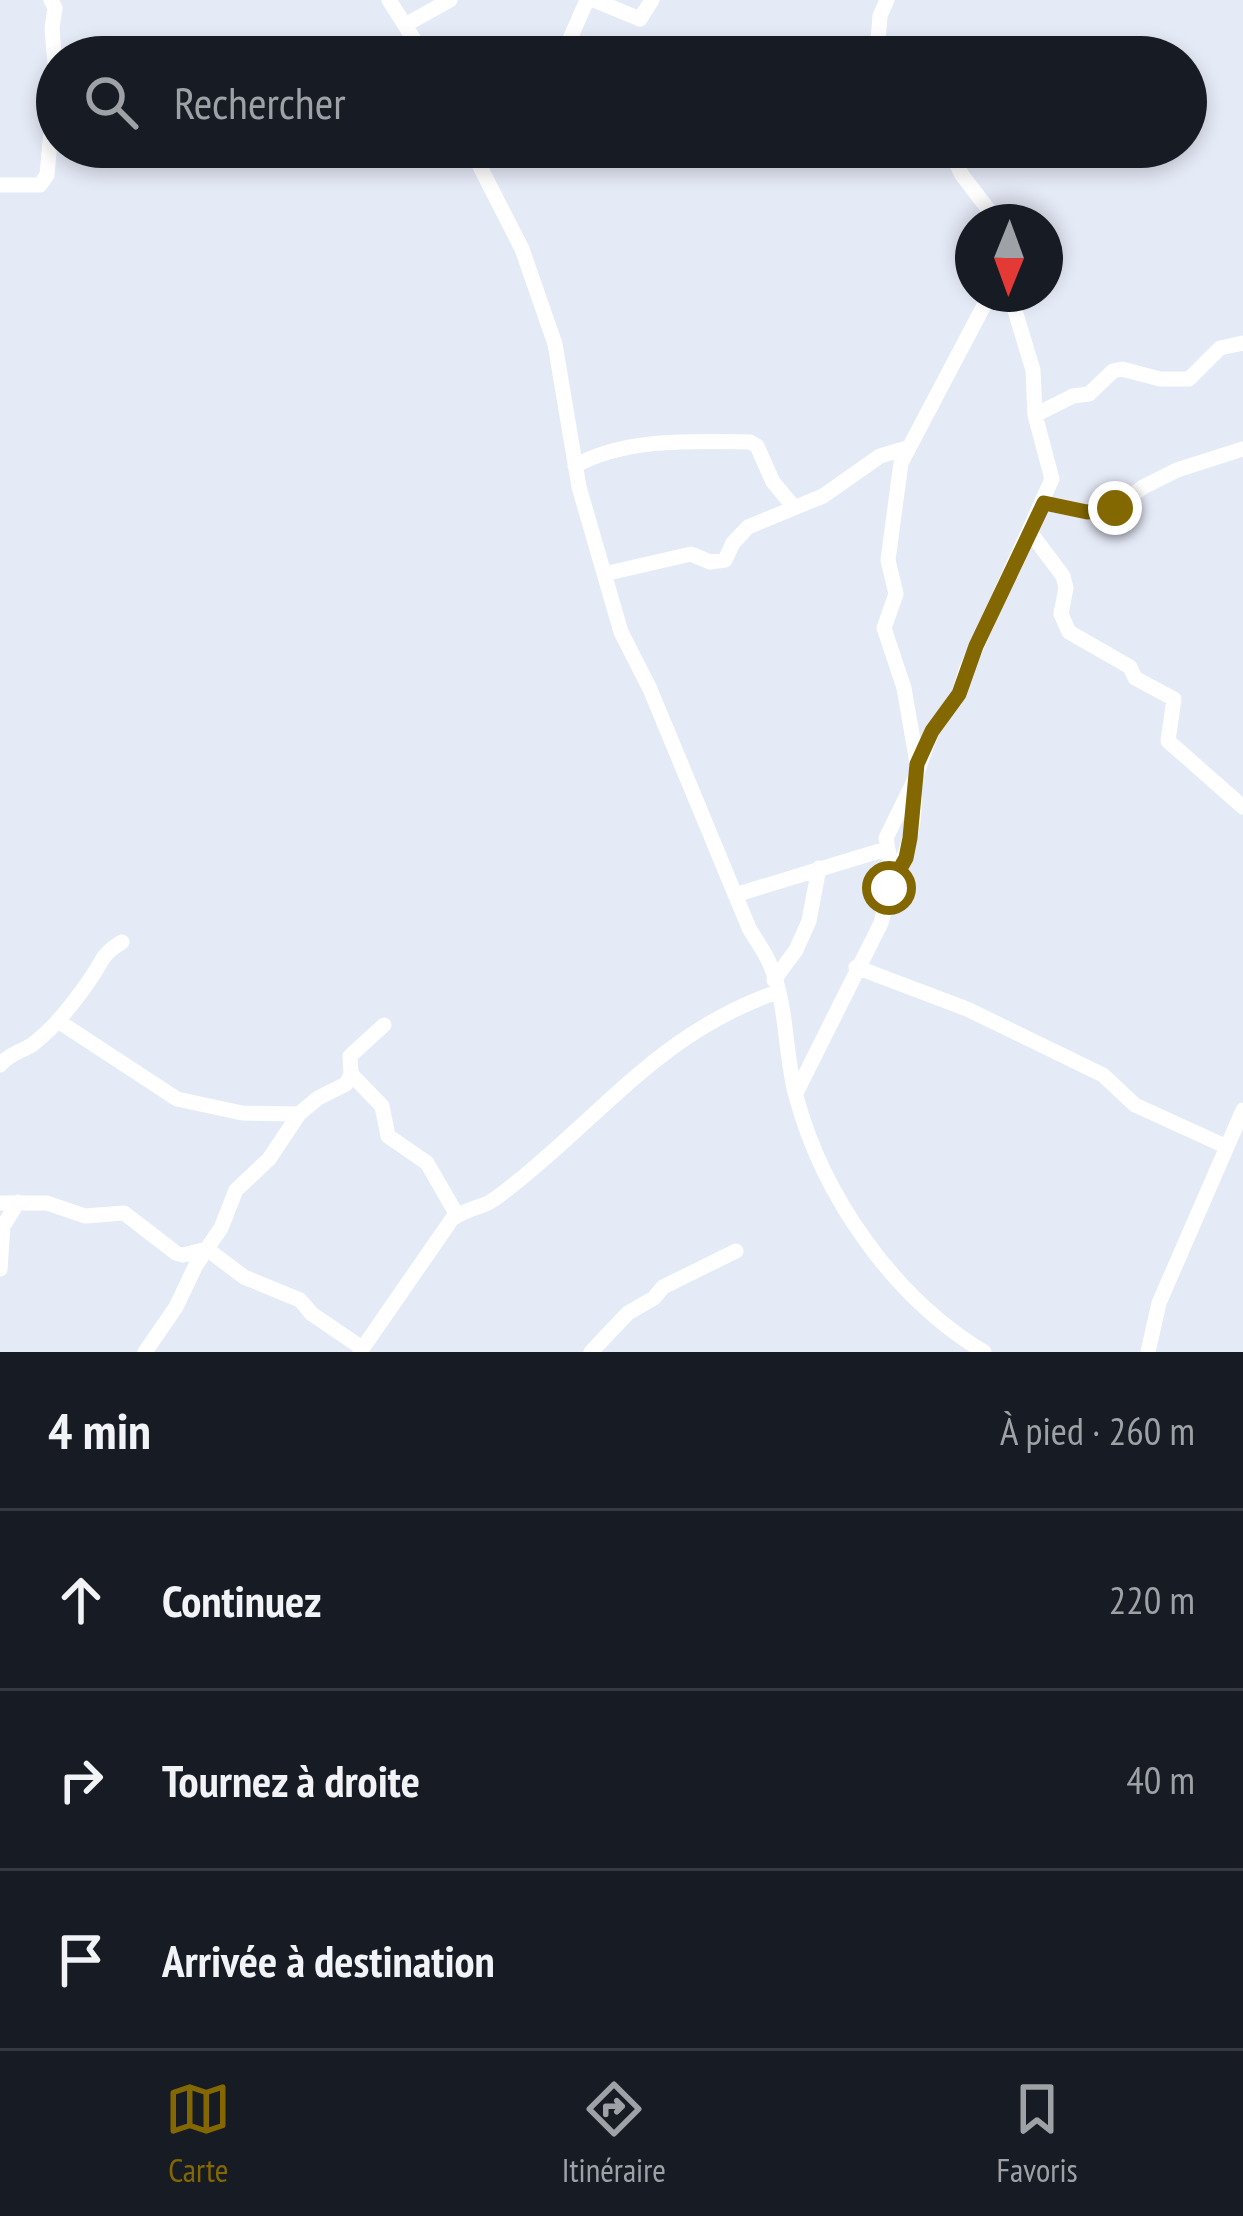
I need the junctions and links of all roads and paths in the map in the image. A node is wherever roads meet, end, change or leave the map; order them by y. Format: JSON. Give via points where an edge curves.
{"nodes":[{"id":1,"x":51,"y":0,"type":"edge"},
{"id":2,"x":389,"y":0,"type":"edge"},
{"id":3,"x":450,"y":0,"type":"edge"},
{"id":4,"x":590,"y":0,"type":"edge"},
{"id":5,"x":652,"y":0,"type":"edge"},
{"id":6,"x":887,"y":0,"type":"edge"},
{"id":7,"x":405,"y":25,"type":"junction"},
{"id":8,"x":53,"y":36,"type":"edge"},
{"id":9,"x":412,"y":36,"type":"edge"},
{"id":10,"x":572,"y":36,"type":"edge"},
{"id":11,"x":878,"y":36,"type":"edge"},
{"id":12,"x":48,"y":168,"type":"edge"},
{"id":13,"x":480,"y":168,"type":"edge"},
{"id":14,"x":958,"y":168,"type":"edge"},
{"id":15,"x":0,"y":185,"type":"edge"},
{"id":16,"x":984,"y":204,"type":"edge"},
{"id":17,"x":980,"y":312,"type":"edge"},
{"id":18,"x":1015,"y":312,"type":"edge"},
{"id":19,"x":1243,"y":344,"type":"edge"},
{"id":20,"x":1035,"y":416,"type":"junction"},
{"id":21,"x":907,"y":448,"type":"junction"},
{"id":22,"x":1243,"y":449,"type":"edge"},
{"id":23,"x":575,"y":466,"type":"junction"},
{"id":24,"x":1044,"y":503,"type":"junction"},
{"id":25,"x":794,"y":507,"type":"junction"},
{"id":26,"x":1030,"y":532,"type":"junction"},
{"id":27,"x":604,"y":574,"type":"junction"},
{"id":28,"x":917,"y":764,"type":"junction"},
{"id":29,"x":914,"y":782,"type":"junction"},
{"id":30,"x":1243,"y":807,"type":"edge"},
{"id":31,"x":886,"y":848,"type":"junction"},
{"id":32,"x":819,"y":868,"type":"junction"},
{"id":33,"x":893,"y":878,"type":"junction"},
{"id":34,"x":735,"y":895,"type":"junction"},
{"id":35,"x":122,"y":941,"type":"dead end"},
{"id":36,"x":856,"y":968,"type":"junction"},
{"id":37,"x":776,"y":986,"type":"junction"},
{"id":38,"x":58,"y":1021,"type":"junction"},
{"id":39,"x":384,"y":1025,"type":"dead end"},
{"id":40,"x":0,"y":1065,"type":"edge"},
{"id":41,"x":351,"y":1074,"type":"junction"},
{"id":42,"x":795,"y":1094,"type":"junction"},
{"id":43,"x":1243,"y":1110,"type":"edge"},
{"id":44,"x":276,"y":1114,"type":"junction"},
{"id":45,"x":298,"y":1114,"type":"junction"},
{"id":46,"x":285,"y":1133,"type":"junction"},
{"id":47,"x":1225,"y":1145,"type":"junction"},
{"id":48,"x":9,"y":1202,"type":"edge"},
{"id":49,"x":457,"y":1215,"type":"junction"},
{"id":50,"x":736,"y":1251,"type":"dead end"},
{"id":51,"x":198,"y":1256,"type":"junction"},
{"id":52,"x":0,"y":1269,"type":"edge"},
{"id":53,"x":361,"y":1350,"type":"edge"},
{"id":54,"x":145,"y":1352,"type":"edge"},
{"id":55,"x":591,"y":1352,"type":"edge"},
{"id":56,"x":984,"y":1352,"type":"edge"},
{"id":57,"x":1148,"y":1352,"type":"edge"}],
"edges":[{"from":1,"to":8,"type":"street"},
{"from":2,"to":7,"type":"street"},
{"from":3,"to":7,"type":"street"},
{"from":4,"to":5,"type":"street","via":[[640,20]]},
{"from":4,"to":10,"type":"street"},
{"from":6,"to":11,"type":"street"},
{"from":7,"to":9,"type":"street"},
{"from":12,"to":15,"type":"street","via":[[40,185]]},
{"from":13,"to":23,"type":"street","via":[[522,249],[555,344]]},
{"from":14,"to":16,"type":"street"},
{"from":17,"to":21,"type":"street"},
{"from":18,"to":20,"type":"street","via":[[1033,370]]},
{"from":19,"to":20,"type":"street","via":[[1220,348],[1189,379],[1113,371],[1089,394]]},
{"from":20,"to":24,"type":"street","via":[[1052,470]]},
{"from":21,"to":25,"type":"street"},
{"from":21,"to":28,"type":"street","via":[[889,560],[896,594],[884,628]]},
{"from":22,"to":24,"type":"street","via":[[1177,470],[1115,508]]},
{"from":23,"to":25,"type":"street","via":[[599,452],[750,442]]},
{"from":23,"to":27,"type":"street"},
{"from":24,"to":26,"type":"street"},
{"from":25,"to":27,"type":"street","via":[[748,526],[725,560],[691,554]]},
{"from":26,"to":28,"type":"street","via":[[959,694]]},
{"from":26,"to":30,"type":"street","via":[[1063,577],[1061,614],[1069,632],[1174,699],[1168,741]]},
{"from":27,"to":34,"type":"street","via":[[621,632]]},
{"from":28,"to":29,"type":"street"},
{"from":29,"to":31,"type":"street"},
{"from":29,"to":33,"type":"street","via":[[906,858]]},
{"from":31,"to":32,"type":"street"},
{"from":31,"to":33,"type":"street"},
{"from":32,"to":34,"type":"street"},
{"from":32,"to":37,"type":"street","via":[[809,921]]},
{"from":33,"to":36,"type":"street","via":[[881,923]]},
{"from":34,"to":37,"type":"street"},
{"from":35,"to":38,"type":"street","via":[[104,953]]},
{"from":36,"to":42,"type":"street"},
{"from":36,"to":47,"type":"street","via":[[968,1009],[1103,1075],[1135,1105]]},
{"from":37,"to":42,"type":"street"},
{"from":37,"to":49,"type":"street","via":[[686,1034],[491,1202]]},
{"from":38,"to":40,"type":"street"},
{"from":38,"to":44,"type":"street","via":[[178,1100]]},
{"from":39,"to":41,"type":"street","via":[[350,1056]]},
{"from":41,"to":45,"type":"street"},
{"from":41,"to":49,"type":"street","via":[[382,1106],[388,1136],[427,1163]]},
{"from":42,"to":56,"type":"street","via":[[817,1162],[864,1235],[935,1317]]},
{"from":43,"to":47,"type":"street"},
{"from":44,"to":45,"type":"street"},
{"from":44,"to":46,"type":"street"},
{"from":45,"to":46,"type":"street"},
{"from":46,"to":51,"type":"street","via":[[236,1190]]},
{"from":47,"to":57,"type":"street","via":[[1159,1303]]},
{"from":48,"to":51,"type":"street","via":[[85,1216],[117,1211],[176,1253]]},
{"from":48,"to":52,"type":"street"},
{"from":49,"to":53,"type":"street"},
{"from":50,"to":55,"type":"street","via":[[663,1287]]},
{"from":51,"to":53,"type":"street","via":[[300,1300]]},
{"from":51,"to":54,"type":"street"}]}
